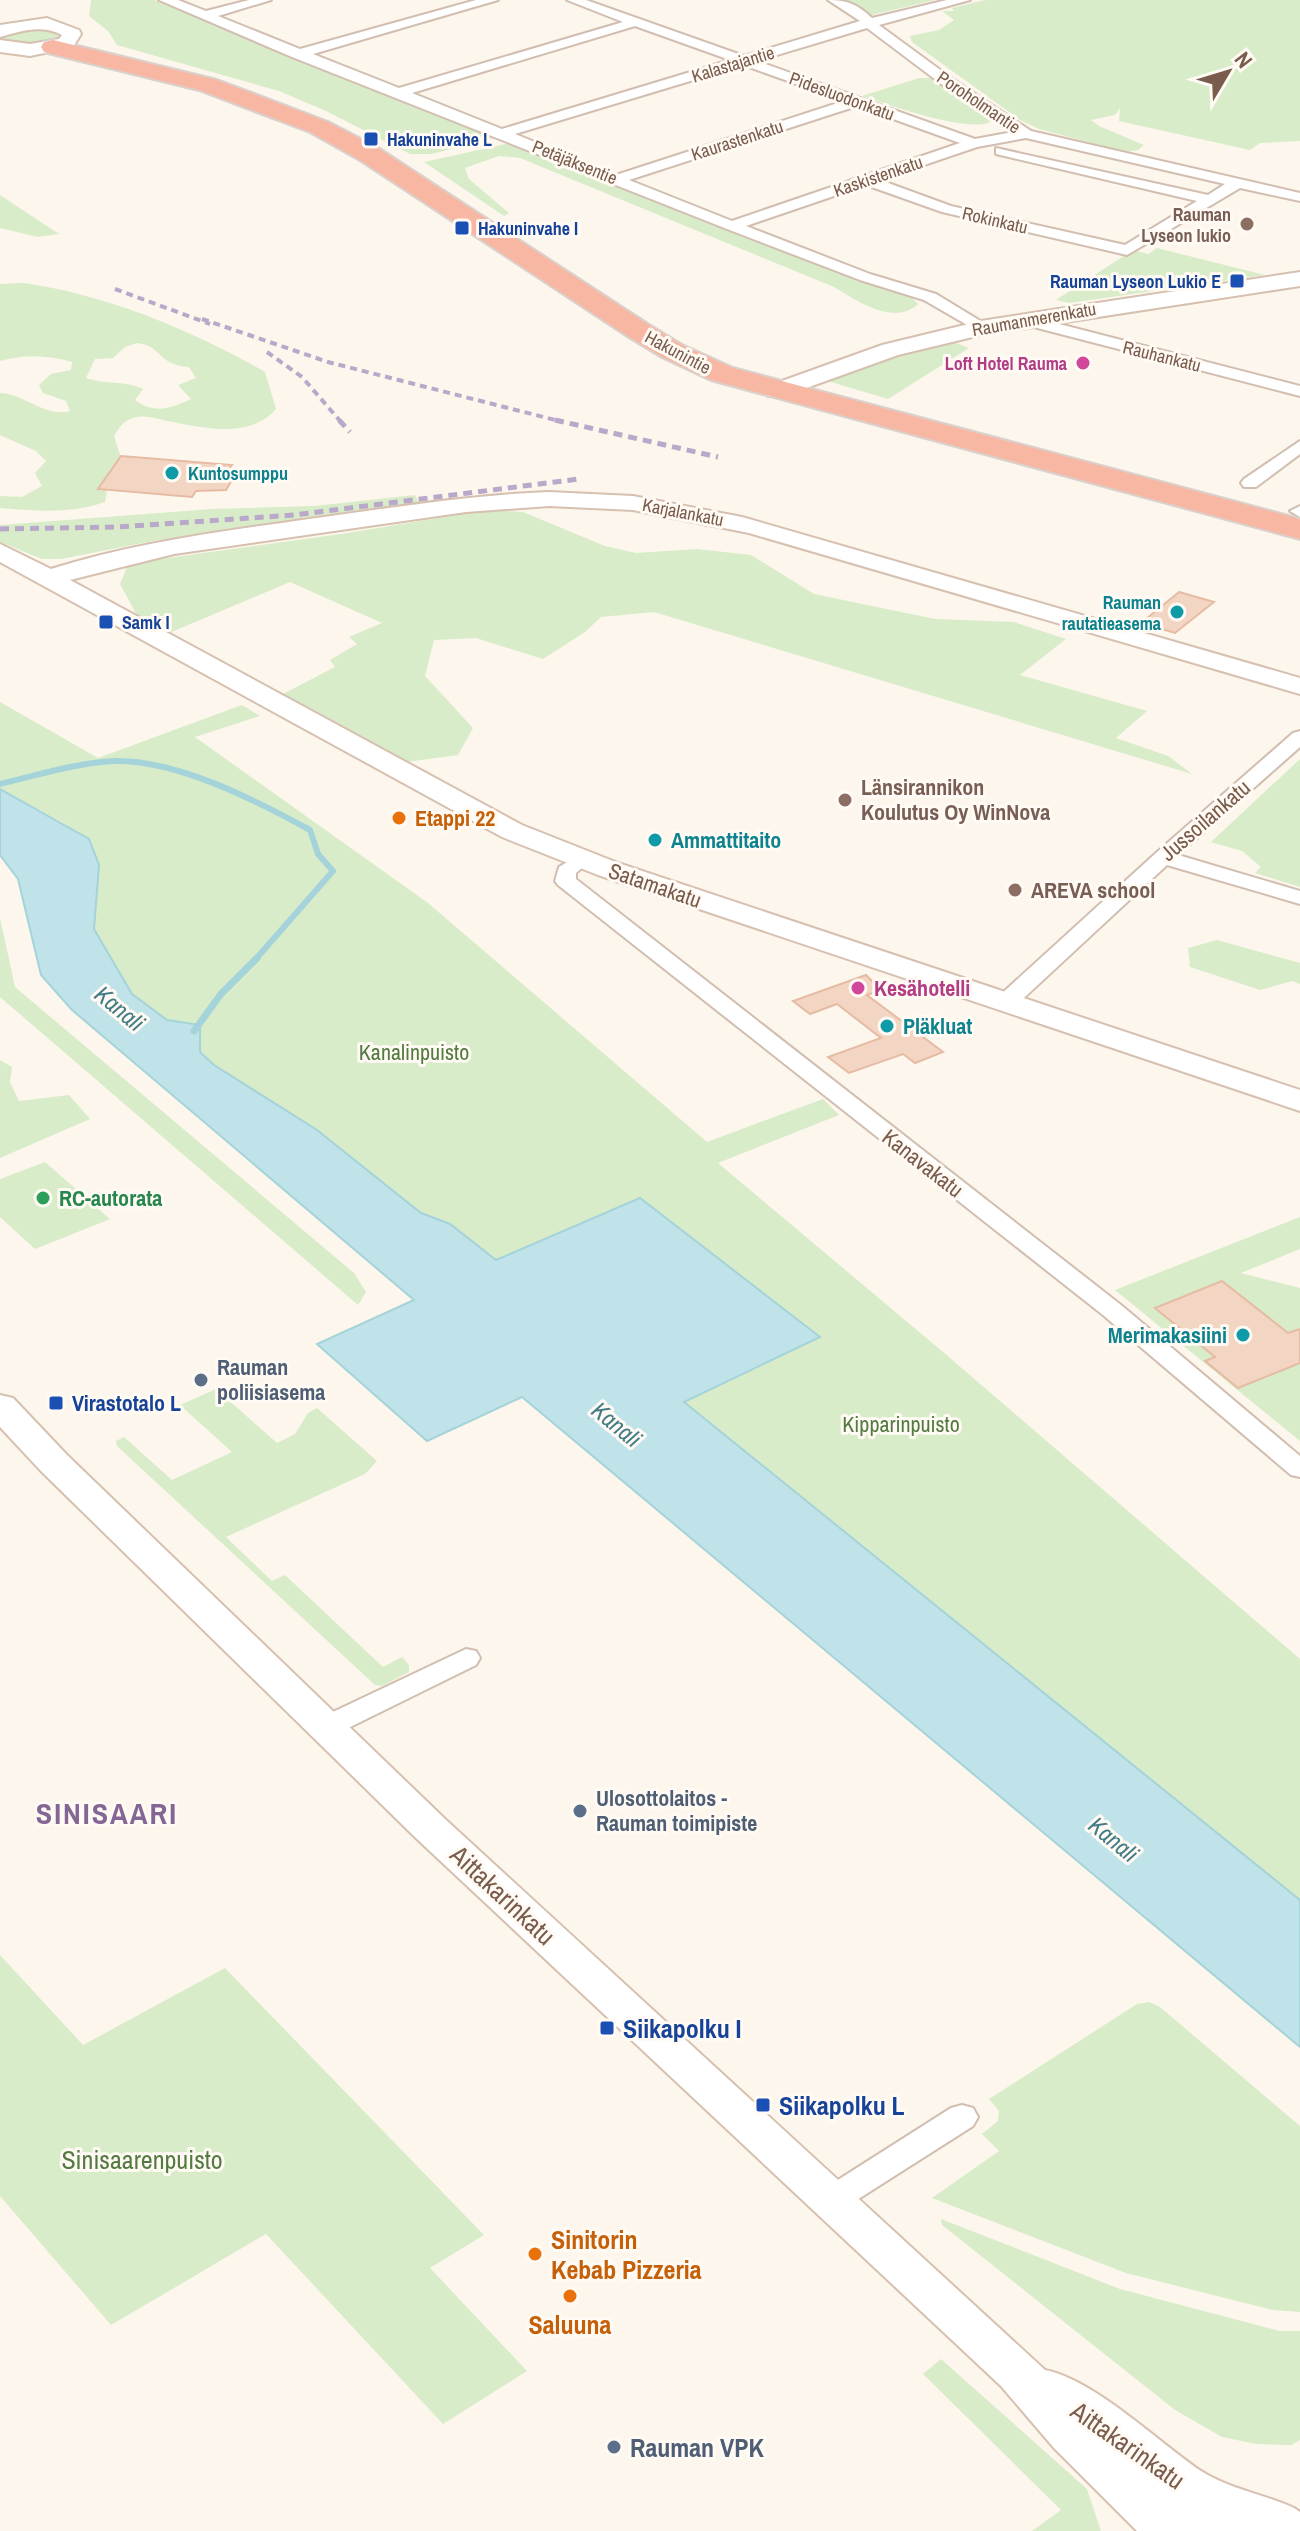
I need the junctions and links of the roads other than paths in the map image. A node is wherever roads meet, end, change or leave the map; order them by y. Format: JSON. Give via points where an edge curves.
{"nodes":[{"id":1,"x":166,"y":0,"type":"edge"},
{"id":2,"x":264,"y":0,"type":"edge"},
{"id":3,"x":491,"y":0,"type":"edge"},
{"id":4,"x":574,"y":0,"type":"edge"},
{"id":5,"x":835,"y":0,"type":"edge"},
{"id":6,"x":963,"y":0,"type":"edge"},
{"id":7,"x":204,"y":16,"type":"junction"},
{"id":8,"x":0,"y":20,"type":"edge"},
{"id":9,"x":636,"y":22,"type":"junction"},
{"id":10,"x":869,"y":23,"type":"junction"},
{"id":11,"x":31,"y":24,"type":"junction"},
{"id":12,"x":0,"y":31,"type":"edge"},
{"id":13,"x":60,"y":39,"type":"junction"},
{"id":14,"x":9,"y":48,"type":"edge"},
{"id":15,"x":297,"y":54,"type":"junction"},
{"id":16,"x":742,"y":61,"type":"junction"},
{"id":17,"x":0,"y":63,"type":"edge"},
{"id":18,"x":398,"y":93,"type":"junction"},
{"id":19,"x":858,"y":101,"type":"junction"},
{"id":20,"x":504,"y":133,"type":"junction"},
{"id":21,"x":1026,"y":134,"type":"junction"},
{"id":22,"x":974,"y":143,"type":"junction"},
{"id":23,"x":1001,"y":151,"type":"dead end"},
{"id":24,"x":617,"y":179,"type":"junction"},
{"id":25,"x":866,"y":180,"type":"junction"},
{"id":26,"x":1236,"y":184,"type":"junction"},
{"id":27,"x":1300,"y":197,"type":"edge"},
{"id":28,"x":1212,"y":200,"type":"junction"},
{"id":29,"x":732,"y":226,"type":"junction"},
{"id":30,"x":1300,"y":279,"type":"edge"},
{"id":31,"x":1024,"y":320,"type":"junction"},
{"id":32,"x":981,"y":328,"type":"junction"},
{"id":33,"x":776,"y":391,"type":"junction"},
{"id":34,"x":1300,"y":391,"type":"edge"},
{"id":35,"x":1300,"y":446,"type":"edge"},
{"id":36,"x":1250,"y":483,"type":"dead end"},
{"id":37,"x":1300,"y":518,"type":"edge"},
{"id":38,"x":0,"y":552,"type":"edge"},
{"id":39,"x":50,"y":578,"type":"junction"},
{"id":40,"x":1300,"y":686,"type":"edge"},
{"id":41,"x":1300,"y":737,"type":"edge"},
{"id":42,"x":1163,"y":857,"type":"junction"},
{"id":43,"x":582,"y":859,"type":"junction"},
{"id":44,"x":1300,"y":898,"type":"edge"},
{"id":45,"x":1006,"y":1002,"type":"junction"},
{"id":46,"x":1300,"y":1101,"type":"edge"},
{"id":47,"x":0,"y":1406,"type":"edge"},
{"id":48,"x":1300,"y":1469,"type":"edge"},
{"id":49,"x":466,"y":1658,"type":"dead end"},
{"id":50,"x":326,"y":1727,"type":"junction"},
{"id":51,"x":962,"y":2117,"type":"dead end"},
{"id":52,"x":830,"y":2201,"type":"junction"},
{"id":53,"x":1018,"y":2372,"type":"junction"},
{"id":54,"x":1278,"y":2523,"type":"edge"},
{"id":55,"x":1170,"y":2531,"type":"edge"},
{"id":56,"x":1185,"y":2531,"type":"edge"}],
"edges":[{"from":1,"to":7,"type":"street","name":"Petäjäksentie"},
{"from":2,"to":7,"type":"street"},
{"from":3,"to":15,"type":"street"},
{"from":4,"to":9,"type":"street","name":"Pidesluodonkatu"},
{"from":5,"to":10,"type":"street","name":"Poroholmantie"},
{"from":6,"to":10,"type":"street","name":"Kalastajantie"},
{"from":7,"to":15,"type":"street","name":"Petäjäksentie"},
{"from":8,"to":11,"type":"main road"},
{"from":9,"to":16,"type":"street","name":"Pidesluodonkatu"},
{"from":9,"to":18,"type":"street"},
{"from":10,"to":16,"type":"street","name":"Kalastajantie"},
{"from":10,"to":21,"type":"street","name":"Poroholmantie"},
{"from":11,"to":12,"type":"main road"},
{"from":11,"to":13,"type":"main road"},
{"from":13,"to":14,"type":"main road"},
{"from":13,"to":33,"type":"highway","name":"Hakunintie","via":[[107,58],[234,93],[319,127],[672,351]]},
{"from":14,"to":17,"type":"main road"},
{"from":15,"to":18,"type":"street","name":"Petäjäksentie"},
{"from":16,"to":19,"type":"street","name":"Pidesluodonkatu"},
{"from":16,"to":20,"type":"street","name":"Kalastajantie"},
{"from":18,"to":20,"type":"street","name":"Petäjäksentie"},
{"from":19,"to":22,"type":"street","name":"Pidesluodonkatu"},
{"from":19,"to":24,"type":"street","name":"Kaurastenkatu"},
{"from":20,"to":24,"type":"street","name":"Petäjäksentie"},
{"from":21,"to":22,"type":"street","name":"Kaskistenkatu"},
{"from":21,"to":26,"type":"street","name":"Poroholmantie"},
{"from":22,"to":25,"type":"street","name":"Kaskistenkatu"},
{"from":23,"to":28,"type":"street"},
{"from":24,"to":29,"type":"street","name":"Petäjäksentie"},
{"from":25,"to":28,"type":"street","name":"Rokinkatu","via":[[947,209],[1127,250]]},
{"from":25,"to":29,"type":"street","name":"Kaskistenkatu"},
{"from":26,"to":27,"type":"street","name":"Poroholmantie"},
{"from":26,"to":28,"type":"street"},
{"from":29,"to":32,"type":"street","name":"Petäjäksentie","via":[[930,297]]},
{"from":30,"to":31,"type":"main road","name":"Raumanmerenkatu"},
{"from":31,"to":32,"type":"main road","name":"Raumanmerenkatu"},
{"from":31,"to":34,"type":"street","name":"Rauhankatu"},
{"from":32,"to":33,"type":"main road","name":"Raumanmerenkatu","via":[[890,350]]},
{"from":33,"to":37,"type":"highway","name":"Hakunintie"},
{"from":35,"to":36,"type":"street"},
{"from":38,"to":39,"type":"main road","name":"Satamakatu"},
{"from":39,"to":40,"type":"main road","name":"Karjalankatu","via":[[150,549],[425,510],[556,499],[632,502],[758,528]]},
{"from":39,"to":43,"type":"main road","name":"Satamakatu","via":[[512,831]]},
{"from":41,"to":42,"type":"street","name":"Jussoilankatu"},
{"from":42,"to":44,"type":"street"},
{"from":42,"to":45,"type":"street","name":"Jussoilankatu"},
{"from":43,"to":45,"type":"main road","name":"Satamakatu"},
{"from":43,"to":48,"type":"street","name":"Kanavakatu","via":[[566,871],[565,881],[1112,1310]]},
{"from":45,"to":46,"type":"main road","name":"Satamakatu"},
{"from":47,"to":50,"type":"main road","name":"Aittakarinkatu"},
{"from":49,"to":50,"type":"street"},
{"from":50,"to":52,"type":"main road","name":"Aittakarinkatu"},
{"from":51,"to":52,"type":"street"},
{"from":52,"to":53,"type":"main road","name":"Aittakarinkatu"},
{"from":53,"to":54,"type":"main road","name":"Aittakarinkatu","via":[[1114,2431],[1186,2487]]},
{"from":53,"to":55,"type":"main road","name":"Aittakarinkatu","via":[[1071,2434]]},
{"from":54,"to":56,"type":"main road","via":[[1214,2514]]}]}
